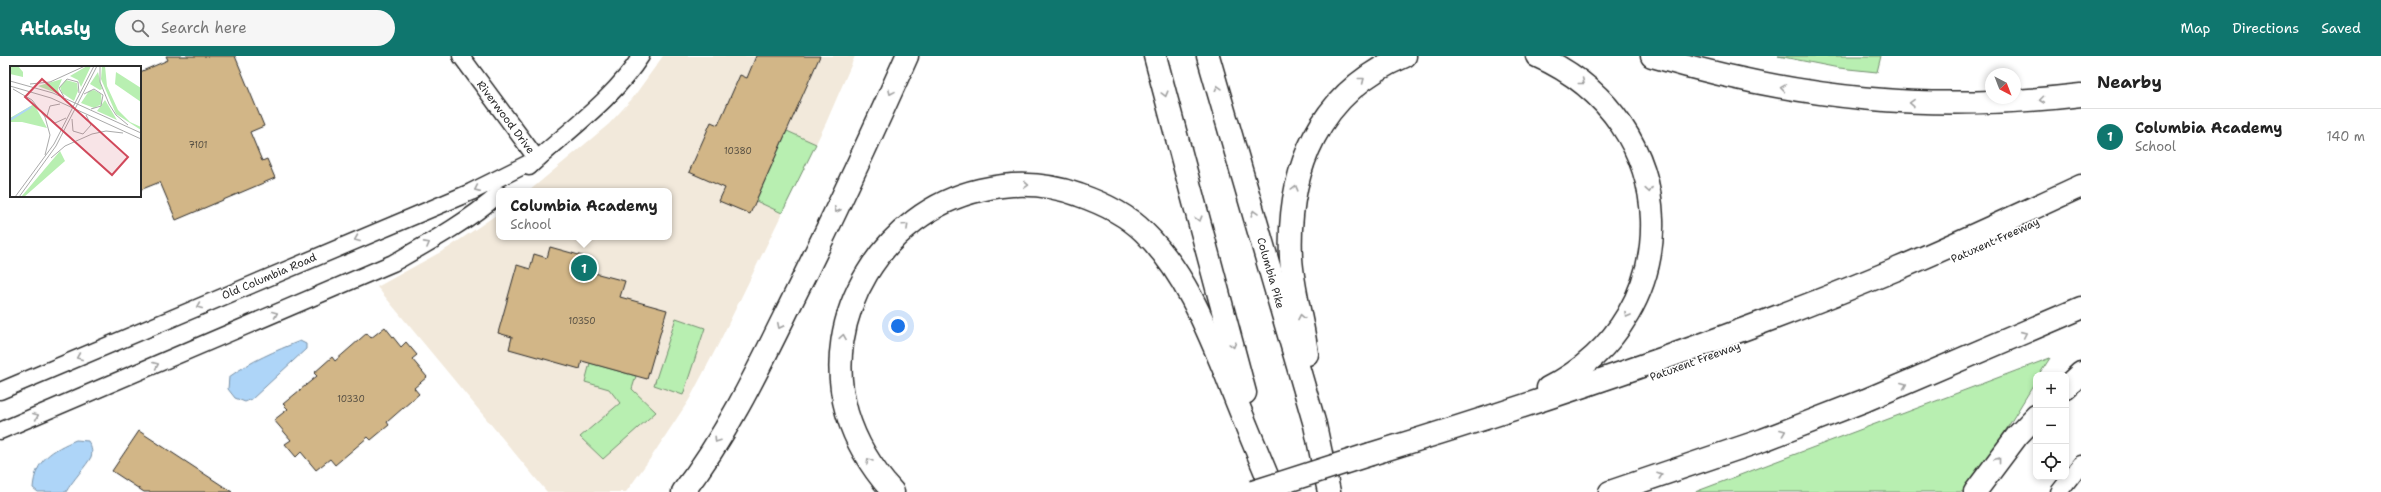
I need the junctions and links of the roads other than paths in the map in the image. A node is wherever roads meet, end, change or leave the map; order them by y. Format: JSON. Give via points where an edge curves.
{"nodes":[{"id":1,"x":460,"y":56,"type":"edge"},
{"id":2,"x":641,"y":56,"type":"edge"},
{"id":3,"x":907,"y":56,"type":"edge"},
{"id":4,"x":1155,"y":56,"type":"edge"},
{"id":5,"x":1208,"y":56,"type":"edge"},
{"id":6,"x":1405,"y":56,"type":"edge"},
{"id":7,"x":1537,"y":56,"type":"edge"},
{"id":8,"x":1652,"y":56,"type":"edge"},
{"id":9,"x":2081,"y":95,"type":"edge"},
{"id":10,"x":537,"y":159,"type":"junction"},
{"id":11,"x":2081,"y":186,"type":"edge"},
{"id":12,"x":506,"y":188,"type":"edge"},
{"id":13,"x":496,"y":196,"type":"edge"},
{"id":14,"x":2081,"y":200,"type":"edge"},
{"id":15,"x":2081,"y":308,"type":"edge"},
{"id":16,"x":2081,"y":373,"type":"edge"},
{"id":17,"x":2069,"y":384,"type":"edge"},
{"id":18,"x":0,"y":391,"type":"edge"},
{"id":19,"x":2033,"y":419,"type":"edge"},
{"id":20,"x":1316,"y":425,"type":"junction"},
{"id":21,"x":0,"y":431,"type":"edge"},
{"id":22,"x":1448,"y":431,"type":"junction"},
{"id":23,"x":1373,"y":461,"type":"junction"},
{"id":24,"x":2081,"y":464,"type":"edge"},
{"id":25,"x":1264,"y":487,"type":"edge"},
{"id":26,"x":683,"y":492,"type":"edge"},
{"id":27,"x":893,"y":492,"type":"edge"},
{"id":28,"x":1297,"y":492,"type":"edge"},
{"id":29,"x":1329,"y":492,"type":"edge"},
{"id":30,"x":1610,"y":492,"type":"edge"},
{"id":31,"x":1976,"y":492,"type":"edge"},
{"id":32,"x":2059,"y":492,"type":"edge"}],
"edges":[{"from":1,"to":10,"type":"street","name":"Riverwood Drive"},
{"from":2,"to":10,"type":"street","name":"Old Columbia Road","via":[[617,87],[594,110]]},
{"from":3,"to":26,"type":"highway","one_way":true,"via":[[862,157],[760,366],[726,426]]},
{"from":4,"to":25,"type":"highway","one_way":true},
{"from":20,"to":5,"type":"highway","name":"Columbia Pike","one_way":true},
{"from":20,"to":6,"type":"highway","one_way":true,"via":[[1291,260],[1293,196],[1310,144],[1328,114],[1349,91],[1373,72]]},
{"from":7,"to":22,"type":"highway","one_way":true,"via":[[1558,65],[1583,82],[1606,103],[1638,151],[1648,183],[1652,213],[1646,272],[1624,321],[1608,344],[1588,363],[1569,378],[1541,392]]},
{"from":9,"to":8,"type":"highway","one_way":true,"via":[[1965,104],[1908,103],[1840,97],[1762,84]]},
{"from":10,"to":12,"type":"street","name":"Old Columbia Road"},
{"from":10,"to":18,"type":"street","name":"Old Columbia Road","one_way":true,"via":[[471,192]]},
{"from":11,"to":22,"type":"highway","via":[[1904,266],[1810,304],[1626,373]]},
{"from":21,"to":13,"type":"street","one_way":true,"via":[[381,269],[440,237]]},
{"from":14,"to":23,"type":"highway","name":"Patuxent Freeway","via":[[1902,281],[1726,350],[1630,385]]},
{"from":30,"to":15,"type":"highway","one_way":true,"via":[[1764,440],[1859,403]]},
{"from":16,"to":17,"type":"highway"},
{"from":31,"to":19,"type":"highway","one_way":true,"via":[[2017,436]]},
{"from":20,"to":29,"type":"highway","name":"Columbia Pike"},
{"from":22,"to":23,"type":"highway"},
{"from":23,"to":25,"type":"highway","bridge":true},
{"from":23,"to":28,"type":"highway","name":"Patuxent Freeway"},
{"from":24,"to":32,"type":"street"},
{"from":27,"to":25,"type":"highway","one_way":true,"via":[[873,468],[862,448],[847,412],[841,379],[841,350],[846,320],[857,290],[873,263],[893,238],[913,220],[960,194],[1018,184],[1044,185],[1098,201],[1143,231],[1162,253],[1181,280],[1202,319]]}]}
